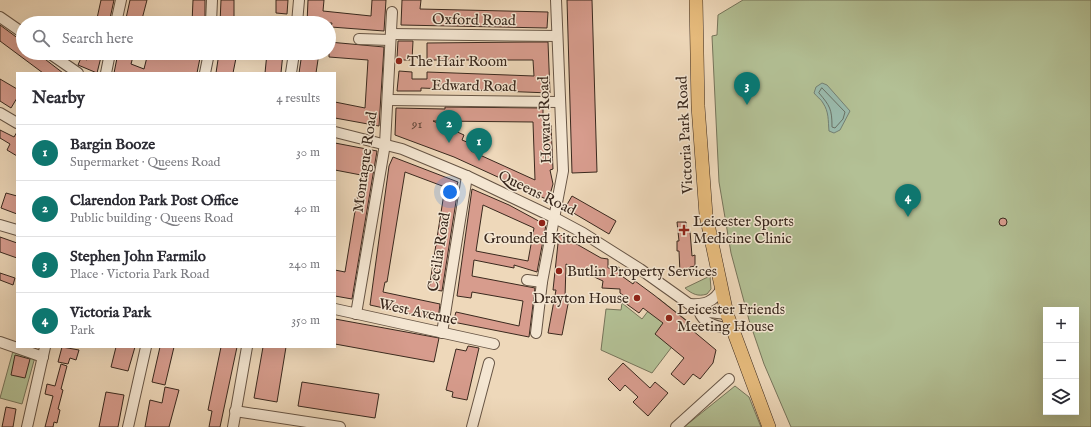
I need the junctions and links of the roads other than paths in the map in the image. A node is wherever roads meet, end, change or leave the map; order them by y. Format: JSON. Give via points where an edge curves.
{"nodes":[{"id":1,"x":121,"y":0,"type":"edge"},
{"id":2,"x":212,"y":0,"type":"edge"},
{"id":3,"x":298,"y":0,"type":"edge"},
{"id":4,"x":556,"y":0,"type":"edge"},
{"id":5,"x":696,"y":0,"type":"edge"},
{"id":6,"x":392,"y":12,"type":"dead end"},
{"id":7,"x":118,"y":16,"type":"edge"},
{"id":8,"x":211,"y":16,"type":"edge"},
{"id":9,"x":297,"y":16,"type":"edge"},
{"id":10,"x":0,"y":17,"type":"edge"},
{"id":11,"x":16,"y":28,"type":"edge"},
{"id":12,"x":557,"y":36,"type":"junction"},
{"id":13,"x":391,"y":37,"type":"junction"},
{"id":14,"x":359,"y":39,"type":"dead end"},
{"id":15,"x":60,"y":60,"type":"edge"},
{"id":16,"x":109,"y":60,"type":"edge"},
{"id":17,"x":208,"y":60,"type":"edge"},
{"id":18,"x":293,"y":60,"type":"edge"},
{"id":19,"x":77,"y":72,"type":"edge"},
{"id":20,"x":106,"y":72,"type":"edge"},
{"id":21,"x":205,"y":72,"type":"edge"},
{"id":22,"x":290,"y":72,"type":"edge"},
{"id":23,"x":389,"y":100,"type":"junction"},
{"id":24,"x":560,"y":102,"type":"junction"},
{"id":25,"x":0,"y":113,"type":"edge"},
{"id":26,"x":16,"y":122,"type":"edge"},
{"id":27,"x":336,"y":132,"type":"edge"},
{"id":28,"x":386,"y":144,"type":"junction"},
{"id":29,"x":467,"y":176,"type":"junction"},
{"id":30,"x":555,"y":218,"type":"junction"},
{"id":31,"x":0,"y":225,"type":"edge"},
{"id":32,"x":16,"y":230,"type":"edge"},
{"id":33,"x":527,"y":280,"type":"dead end"},
{"id":34,"x":542,"y":282,"type":"junction"},
{"id":35,"x":722,"y":288,"type":"junction"},
{"id":36,"x":689,"y":304,"type":"junction"},
{"id":37,"x":336,"y":310,"type":"edge"},
{"id":38,"x":699,"y":311,"type":"junction"},
{"id":39,"x":356,"y":314,"type":"junction"},
{"id":40,"x":727,"y":314,"type":"junction"},
{"id":41,"x":732,"y":330,"type":"junction"},
{"id":42,"x":442,"y":333,"type":"junction"},
{"id":43,"x":536,"y":333,"type":"dead end"},
{"id":44,"x":0,"y":342,"type":"edge"},
{"id":45,"x":494,"y":344,"type":"dead end"},
{"id":46,"x":16,"y":346,"type":"edge"},
{"id":47,"x":26,"y":348,"type":"edge"},
{"id":48,"x":146,"y":348,"type":"edge"},
{"id":49,"x":247,"y":348,"type":"edge"},
{"id":50,"x":44,"y":352,"type":"edge"},
{"id":51,"x":489,"y":363,"type":"dead end"},
{"id":52,"x":729,"y":379,"type":"dead end"},
{"id":53,"x":236,"y":411,"type":"junction"},
{"id":54,"x":27,"y":427,"type":"edge"},
{"id":55,"x":128,"y":427,"type":"edge"},
{"id":56,"x":233,"y":427,"type":"edge"},
{"id":57,"x":340,"y":427,"type":"edge"},
{"id":58,"x":472,"y":427,"type":"edge"},
{"id":59,"x":676,"y":427,"type":"edge"},
{"id":60,"x":769,"y":427,"type":"edge"}],
"edges":[{"from":1,"to":7,"type":"street"},
{"from":2,"to":8,"type":"street"},
{"from":3,"to":9,"type":"street"},
{"from":4,"to":12,"type":"street","name":"Howard Road"},
{"from":5,"to":35,"type":"main road","name":"Victoria Park Road","via":[[698,106],[706,215]]},
{"from":6,"to":13,"type":"street","name":"Montague Road"},
{"from":10,"to":11,"type":"street"},
{"from":12,"to":13,"type":"street","name":"Oxford Road"},
{"from":12,"to":24,"type":"street","name":"Howard Road"},
{"from":13,"to":14,"type":"street","name":"Oxford Road"},
{"from":13,"to":23,"type":"street","name":"Montague Road"},
{"from":15,"to":19,"type":"street"},
{"from":16,"to":20,"type":"street"},
{"from":17,"to":21,"type":"street"},
{"from":18,"to":22,"type":"street"},
{"from":23,"to":24,"type":"street","name":"Edward Road"},
{"from":23,"to":28,"type":"street","name":"Montague Road"},
{"from":24,"to":30,"type":"street","name":"Howard Road","via":[[562,171]]},
{"from":25,"to":26,"type":"street"},
{"from":27,"to":28,"type":"street","name":"Queens Road"},
{"from":28,"to":29,"type":"street","name":"Queens Road"},
{"from":28,"to":39,"type":"street","name":"Montague Road"},
{"from":29,"to":30,"type":"street","name":"Queens Road"},
{"from":29,"to":42,"type":"street","name":"Cecilia Road"},
{"from":30,"to":34,"type":"street","name":"Howard Road"},
{"from":30,"to":36,"type":"street","name":"Queens Road","via":[[616,254]]},
{"from":31,"to":32,"type":"street"},
{"from":33,"to":34,"type":"street"},
{"from":34,"to":43,"type":"street","name":"Howard Road"},
{"from":35,"to":36,"type":"street","via":[[716,298],[708,302]]},
{"from":35,"to":40,"type":"main road","name":"Victoria Park Road"},
{"from":36,"to":38,"type":"street","name":"Queens Road"},
{"from":37,"to":39,"type":"street","name":"West Avenue"},
{"from":38,"to":40,"type":"street","name":"Queens Road"},
{"from":38,"to":41,"type":"street","name":"Queens Road","via":[[701,317],[710,324]]},
{"from":39,"to":42,"type":"street","name":"West Avenue"},
{"from":40,"to":41,"type":"main road","name":"Victoria Park Road"},
{"from":41,"to":60,"type":"main road","name":"Victoria Park Road"},
{"from":42,"to":45,"type":"street","name":"West Avenue"},
{"from":44,"to":46,"type":"street"},
{"from":47,"to":50,"type":"street"},
{"from":48,"to":55,"type":"street"},
{"from":49,"to":53,"type":"street"},
{"from":50,"to":54,"type":"street"},
{"from":51,"to":58,"type":"street"},
{"from":52,"to":59,"type":"street"},
{"from":53,"to":56,"type":"street"},
{"from":53,"to":57,"type":"street"}]}
